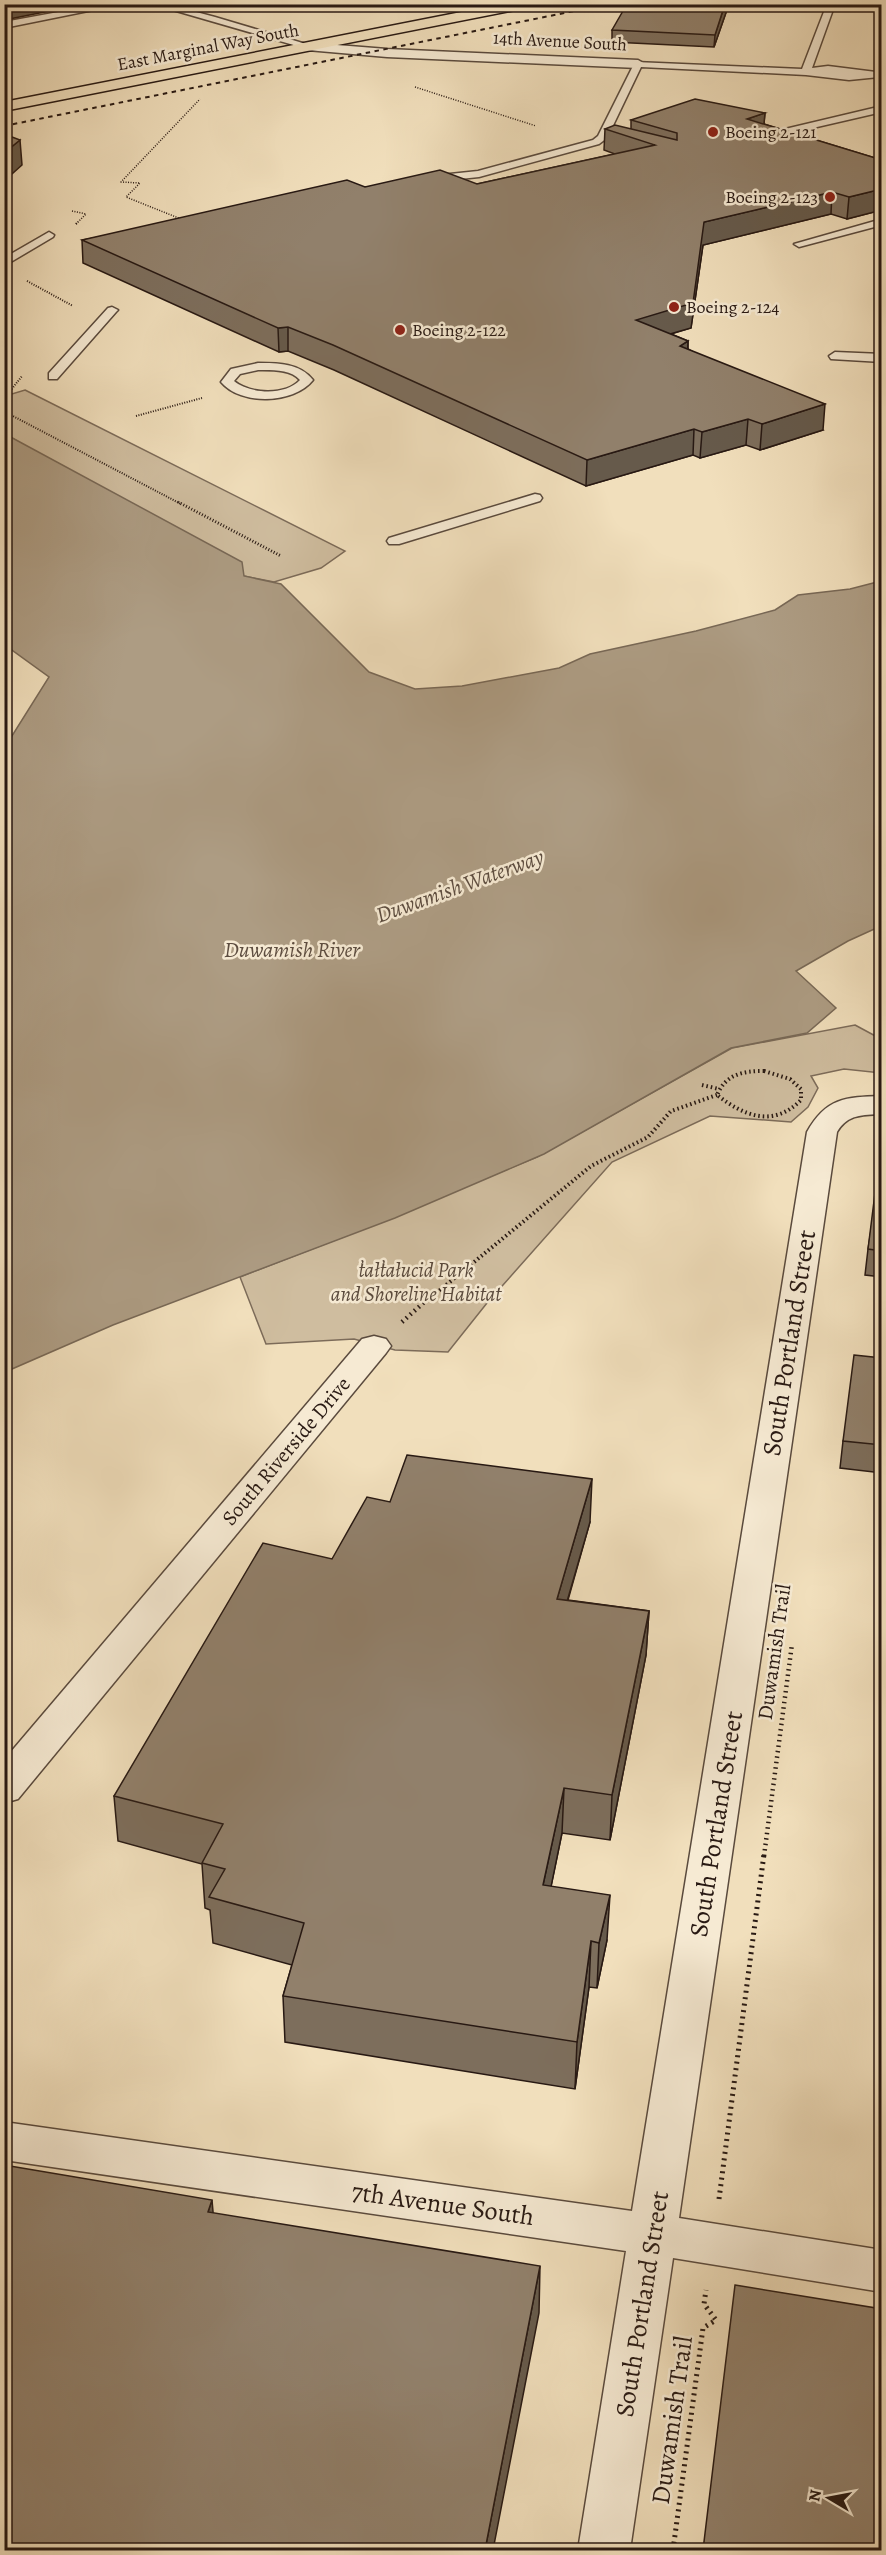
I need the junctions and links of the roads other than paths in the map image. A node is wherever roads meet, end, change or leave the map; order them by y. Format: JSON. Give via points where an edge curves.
{"nodes":[{"id":1,"x":119,"y":4,"type":"edge"},
{"id":2,"x":156,"y":4,"type":"edge"},
{"id":3,"x":525,"y":4,"type":"edge"},
{"id":4,"x":831,"y":4,"type":"edge"},
{"id":5,"x":254,"y":20,"type":"dead end"},
{"id":6,"x":4,"y":26,"type":"edge"},
{"id":7,"x":312,"y":47,"type":"junction"},
{"id":8,"x":638,"y":64,"type":"junction"},
{"id":9,"x":806,"y":72,"type":"junction"},
{"id":10,"x":879,"y":75,"type":"edge"},
{"id":11,"x":4,"y":106,"type":"edge"},
{"id":12,"x":882,"y":109,"type":"edge"},
{"id":13,"x":602,"y":138,"type":"junction"},
{"id":14,"x":614,"y":141,"type":"edge"},
{"id":15,"x":814,"y":151,"type":"edge"},
{"id":16,"x":431,"y":180,"type":"edge"},
{"id":17,"x":882,"y":222,"type":"edge"},
{"id":18,"x":49,"y":235,"type":"dead end"},
{"id":19,"x":799,"y":244,"type":"dead end"},
{"id":20,"x":4,"y":263,"type":"edge"},
{"id":21,"x":112,"y":310,"type":"dead end"},
{"id":22,"x":835,"y":356,"type":"dead end"},
{"id":23,"x":882,"y":358,"type":"edge"},
{"id":24,"x":53,"y":376,"type":"dead end"},
{"id":25,"x":236,"y":389,"type":"joint"},
{"id":26,"x":535,"y":498,"type":"dead end"},
{"id":27,"x":394,"y":541,"type":"dead end"},
{"id":28,"x":863,"y":1106,"type":"edge"},
{"id":29,"x":374,"y":1346,"type":"road end"},
{"id":30,"x":4,"y":1788,"type":"edge"},
{"id":31,"x":4,"y":2141,"type":"edge"},
{"id":32,"x":653,"y":2235,"type":"junction"},
{"id":33,"x":882,"y":2271,"type":"edge"},
{"id":34,"x":604,"y":2550,"type":"edge"}],
"edges":[{"from":1,"to":6,"type":"lane"},
{"from":2,"to":7,"type":"lane"},
{"from":3,"to":7,"type":"main road","name":"East Marginal Way South"},
{"from":4,"to":9,"type":"lane"},
{"from":5,"to":7,"type":"lane","via":[[295,34]]},
{"from":7,"to":8,"type":"street","name":"14th Avenue South"},
{"from":7,"to":11,"type":"main road","name":"East Marginal Way South"},
{"from":8,"to":9,"type":"lane","name":"14th Avenue South","via":[[739,65]]},
{"from":8,"to":13,"type":"lane"},
{"from":9,"to":10,"type":"lane","name":"14th Avenue South","via":[[849,77]]},
{"from":12,"to":15,"type":"lane","via":[[788,131],[782,138]]},
{"from":13,"to":14,"type":"lane"},
{"from":13,"to":16,"type":"lane","via":[[479,174]]},
{"from":17,"to":19,"type":"lane"},
{"from":18,"to":20,"type":"lane"},
{"from":21,"to":24,"type":"lane"},
{"from":22,"to":23,"type":"lane"},
{"from":25,"to":25,"type":"lane","via":[[276,394],[298,388],[307,380],[291,369],[254,368],[228,378],[227,382]]},
{"from":26,"to":27,"type":"lane"},
{"from":28,"to":32,"type":"street","name":"South Portland Street","via":[[829,1117],[822,1132]]},
{"from":29,"to":30,"type":"street","name":"South Riverside Drive"},
{"from":31,"to":32,"type":"street","name":"7th Avenue South"},
{"from":32,"to":33,"type":"street","name":"7th Avenue South"},
{"from":32,"to":34,"type":"street","name":"South Portland Street"}]}
